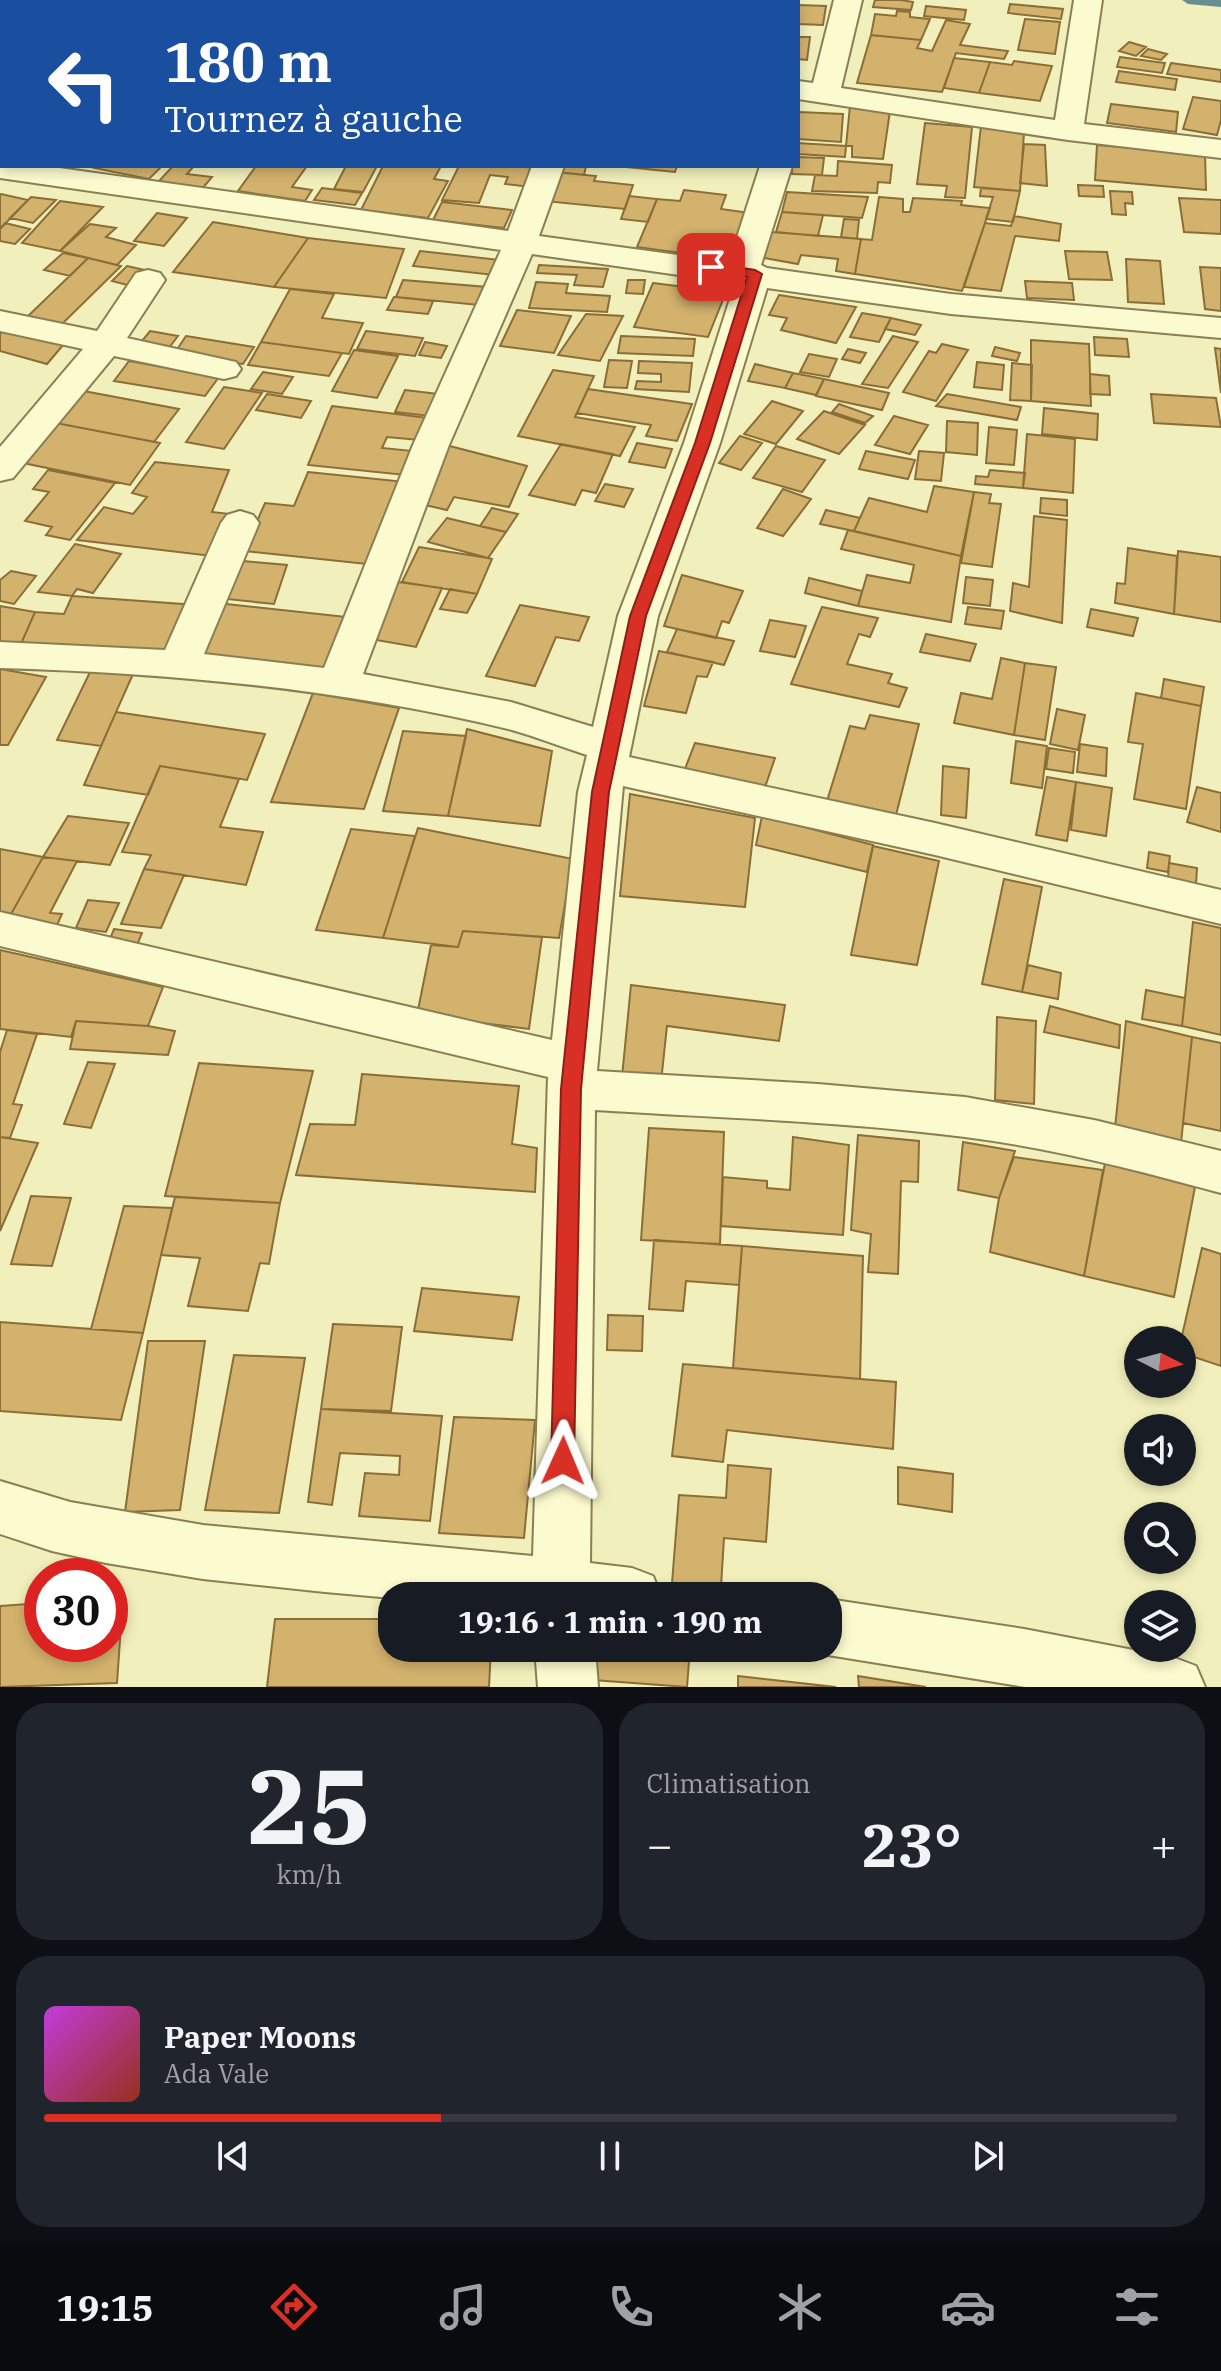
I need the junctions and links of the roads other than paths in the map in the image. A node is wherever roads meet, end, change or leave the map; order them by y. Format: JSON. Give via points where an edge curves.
{"nodes":[{"id":1,"x":848,"y":0,"type":"edge"},
{"id":2,"x":1088,"y":0,"type":"edge"},
{"id":3,"x":811,"y":92,"type":"edge"},
{"id":4,"x":1068,"y":131,"type":"junction"},
{"id":5,"x":1221,"y":149,"type":"edge"},
{"id":6,"x":547,"y":168,"type":"edge"},
{"id":7,"x":775,"y":168,"type":"edge"},
{"id":8,"x":0,"y":169,"type":"edge"},
{"id":9,"x":521,"y":241,"type":"junction"},
{"id":10,"x":749,"y":273,"type":"junction"},
{"id":11,"x":148,"y":280,"type":"dead end"},
{"id":12,"x":2,"y":321,"type":"edge"},
{"id":13,"x":1221,"y":328,"type":"edge"},
{"id":14,"x":105,"y":345,"type":"junction"},
{"id":15,"x":224,"y":369,"type":"dead end"},
{"id":16,"x":0,"y":470,"type":"edge"},
{"id":17,"x":240,"y":523,"type":"dead end"},
{"id":18,"x":0,"y":655,"type":"edge"},
{"id":19,"x":178,"y":666,"type":"junction"},
{"id":20,"x":338,"y":685,"type":"junction"},
{"id":21,"x":606,"y":757,"type":"junction"},
{"id":22,"x":1221,"y":907,"type":"edge"},
{"id":23,"x":0,"y":929,"type":"edge"},
{"id":24,"x":573,"y":1076,"type":"junction"},
{"id":25,"x":1221,"y":1172,"type":"edge"},
{"id":26,"x":0,"y":1507,"type":"edge"},
{"id":27,"x":479,"y":1582,"type":"edge"},
{"id":28,"x":560,"y":1582,"type":"edge"},
{"id":29,"x":842,"y":1629,"type":"edge"},
{"id":30,"x":566,"y":1662,"type":"edge"},
{"id":31,"x":568,"y":1687,"type":"edge"},
{"id":32,"x":1175,"y":1687,"type":"edge"}],
"edges":[{"from":1,"to":3,"type":"street"},
{"from":2,"to":4,"type":"street"},
{"from":3,"to":4,"type":"street"},
{"from":4,"to":5,"type":"street"},
{"from":6,"to":9,"type":"street"},
{"from":7,"to":10,"type":"street"},
{"from":8,"to":9,"type":"street"},
{"from":9,"to":10,"type":"street"},
{"from":9,"to":20,"type":"street","via":[[431,445]]},
{"from":10,"to":13,"type":"street","via":[[951,304]]},
{"from":10,"to":21,"type":"street","via":[[702,443],[638,616]]},
{"from":11,"to":14,"type":"street"},
{"from":12,"to":14,"type":"street"},
{"from":14,"to":15,"type":"street"},
{"from":14,"to":16,"type":"street"},
{"from":17,"to":19,"type":"street"},
{"from":18,"to":19,"type":"street"},
{"from":19,"to":20,"type":"street"},
{"from":20,"to":21,"type":"street","via":[[500,713]]},
{"from":21,"to":22,"type":"street"},
{"from":21,"to":24,"type":"street"},
{"from":23,"to":24,"type":"street"},
{"from":24,"to":25,"type":"street","via":[[967,1118],[1045,1130]]},
{"from":24,"to":28,"type":"street"},
{"from":26,"to":27,"type":"street","via":[[111,1536],[224,1557]]},
{"from":29,"to":32,"type":"street"},
{"from":30,"to":31,"type":"street"}]}
